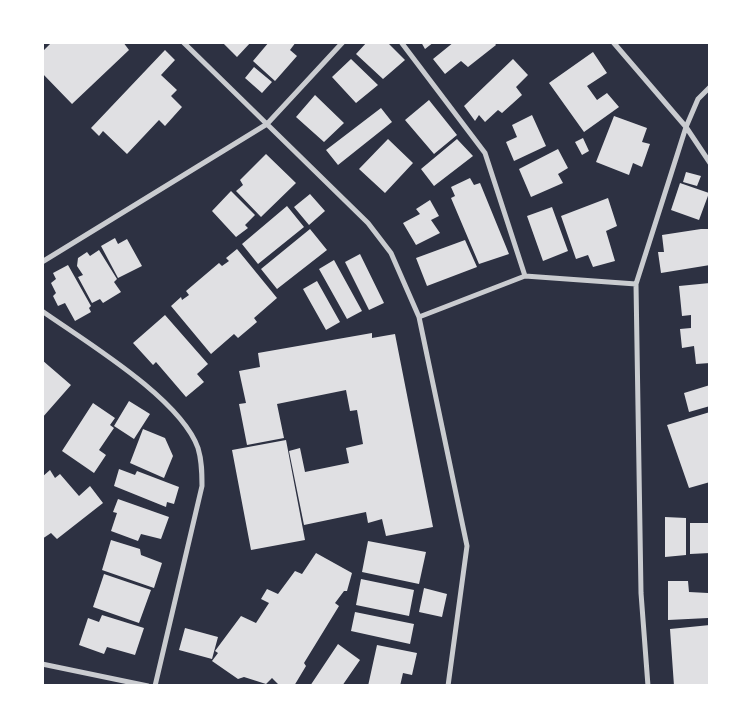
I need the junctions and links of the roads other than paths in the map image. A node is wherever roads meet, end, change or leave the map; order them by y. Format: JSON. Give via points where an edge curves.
{"nodes":[{"id":1,"x":183,"y":42,"type":"edge"},
{"id":2,"x":343,"y":42,"type":"edge"},
{"id":3,"x":401,"y":42,"type":"edge"},
{"id":4,"x":613,"y":42,"type":"edge"},
{"id":5,"x":710,"y":87,"type":"edge"},
{"id":6,"x":267,"y":124,"type":"junction"},
{"id":7,"x":686,"y":127,"type":"junction"},
{"id":8,"x":710,"y":163,"type":"edge"},
{"id":9,"x":42,"y":262,"type":"edge"},
{"id":10,"x":525,"y":276,"type":"junction"},
{"id":11,"x":636,"y":284,"type":"junction"},
{"id":12,"x":42,"y":310,"type":"edge"},
{"id":13,"x":419,"y":316,"type":"junction"},
{"id":14,"x":42,"y":664,"type":"edge"},
{"id":15,"x":148,"y":686,"type":"edge"},
{"id":16,"x":155,"y":686,"type":"edge"},
{"id":17,"x":448,"y":686,"type":"edge"},
{"id":18,"x":648,"y":686,"type":"edge"}],
"edges":[{"from":1,"to":6,"type":"street"},
{"from":2,"to":6,"type":"street"},
{"from":3,"to":10,"type":"street","via":[[484,153]]},
{"from":4,"to":7,"type":"street"},
{"from":5,"to":7,"type":"street","via":[[698,99]]},
{"from":6,"to":9,"type":"street"},
{"from":6,"to":13,"type":"street","via":[[368,223],[391,253]]},
{"from":7,"to":8,"type":"street"},
{"from":7,"to":11,"type":"street"},
{"from":10,"to":11,"type":"street"},
{"from":10,"to":13,"type":"street"},
{"from":11,"to":18,"type":"street","via":[[641,593]]},
{"from":12,"to":16,"type":"street","via":[[153,391],[179,416],[198,448],[202,486]]},
{"from":13,"to":17,"type":"street","via":[[467,546]]},
{"from":14,"to":15,"type":"street"}]}
